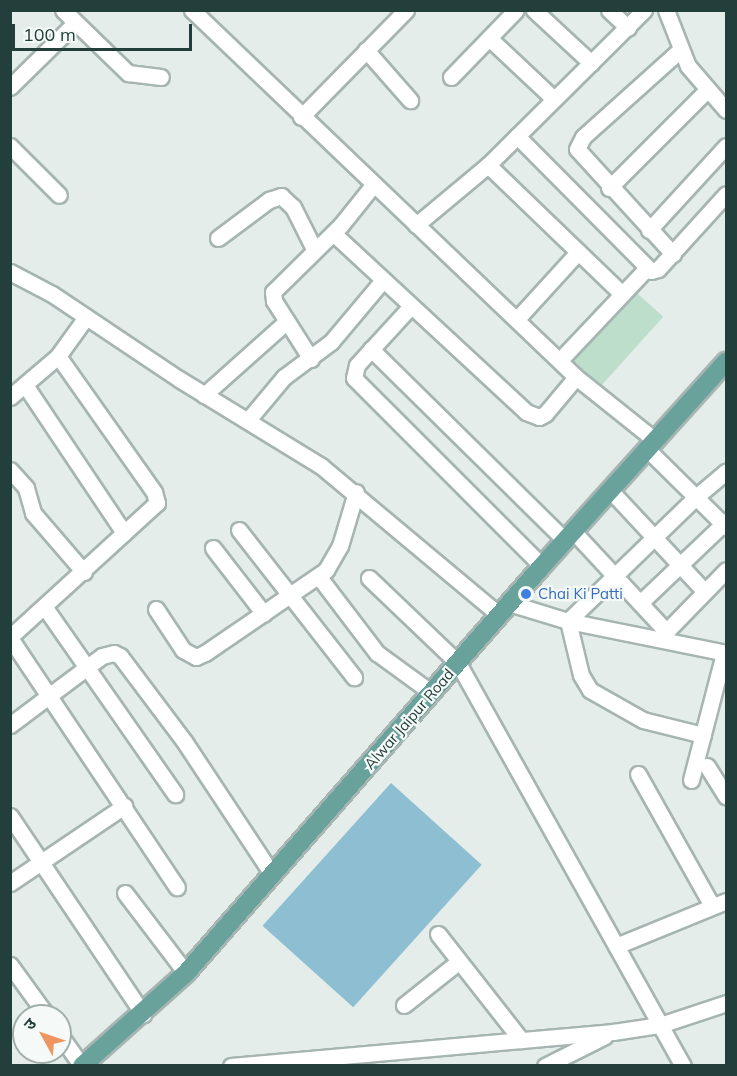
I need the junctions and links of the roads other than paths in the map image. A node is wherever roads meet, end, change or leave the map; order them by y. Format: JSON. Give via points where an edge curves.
{"nodes":[{"id":1,"x":63,"y":10,"type":"edge"},
{"id":2,"x":192,"y":10,"type":"edge"},
{"id":3,"x":406,"y":10,"type":"edge"},
{"id":4,"x":516,"y":10,"type":"edge"},
{"id":5,"x":534,"y":10,"type":"edge"},
{"id":6,"x":609,"y":10,"type":"edge"},
{"id":7,"x":644,"y":10,"type":"edge"},
{"id":8,"x":666,"y":10,"type":"edge"},
{"id":9,"x":75,"y":23,"type":"junction"},
{"id":10,"x":628,"y":28,"type":"junction"},
{"id":11,"x":489,"y":38,"type":"junction"},
{"id":12,"x":366,"y":50,"type":"junction"},
{"id":13,"x":679,"y":51,"type":"junction"},
{"id":14,"x":591,"y":63,"type":"junction"},
{"id":15,"x":161,"y":77,"type":"dead end"},
{"id":16,"x":451,"y":77,"type":"dead end"},
{"id":17,"x":10,"y":87,"type":"edge"},
{"id":18,"x":707,"y":90,"type":"junction"},
{"id":19,"x":554,"y":99,"type":"junction"},
{"id":20,"x":410,"y":100,"type":"dead end"},
{"id":21,"x":726,"y":110,"type":"edge"},
{"id":22,"x":301,"y":117,"type":"junction"},
{"id":23,"x":517,"y":136,"type":"junction"},
{"id":24,"x":10,"y":146,"type":"edge"},
{"id":25,"x":726,"y":146,"type":"edge"},
{"id":26,"x":488,"y":165,"type":"junction"},
{"id":27,"x":373,"y":185,"type":"junction"},
{"id":28,"x":609,"y":188,"type":"junction"},
{"id":29,"x":726,"y":194,"type":"edge"},
{"id":30,"x":59,"y":195,"type":"dead end"},
{"id":31,"x":416,"y":225,"type":"junction"},
{"id":32,"x":649,"y":230,"type":"junction"},
{"id":33,"x":333,"y":233,"type":"junction"},
{"id":34,"x":218,"y":238,"type":"dead end"},
{"id":35,"x":314,"y":249,"type":"junction"},
{"id":36,"x":578,"y":252,"type":"junction"},
{"id":37,"x":673,"y":254,"type":"junction"},
{"id":38,"x":646,"y":269,"type":"junction"},
{"id":39,"x":10,"y":272,"type":"edge"},
{"id":40,"x":383,"y":280,"type":"junction"},
{"id":41,"x":622,"y":294,"type":"junction"},
{"id":42,"x":411,"y":306,"type":"junction"},
{"id":43,"x":86,"y":317,"type":"junction"},
{"id":44,"x":517,"y":319,"type":"junction"},
{"id":45,"x":287,"y":321,"type":"junction"},
{"id":46,"x":371,"y":349,"type":"junction"},
{"id":47,"x":58,"y":356,"type":"junction"},
{"id":48,"x":311,"y":359,"type":"junction"},
{"id":49,"x":560,"y":360,"type":"junction"},
{"id":50,"x":726,"y":362,"type":"edge"},
{"id":51,"x":576,"y":377,"type":"junction"},
{"id":52,"x":26,"y":385,"type":"junction"},
{"id":53,"x":204,"y":395,"type":"junction"},
{"id":54,"x":10,"y":397,"type":"edge"},
{"id":55,"x":248,"y":420,"type":"junction"},
{"id":56,"x":652,"y":445,"type":"junction"},
{"id":57,"x":10,"y":470,"type":"edge"},
{"id":58,"x":726,"y":472,"type":"edge"},
{"id":59,"x":610,"y":490,"type":"junction"},
{"id":60,"x":356,"y":492,"type":"junction"},
{"id":61,"x":696,"y":496,"type":"junction"},
{"id":62,"x":725,"y":524,"type":"edge"},
{"id":63,"x":239,"y":530,"type":"dead end"},
{"id":64,"x":124,"y":533,"type":"junction"},
{"id":65,"x":569,"y":536,"type":"junction"},
{"id":66,"x":653,"y":537,"type":"junction"},
{"id":67,"x":213,"y":549,"type":"dead end"},
{"id":68,"x":542,"y":566,"type":"junction"},
{"id":69,"x":680,"y":566,"type":"junction"},
{"id":70,"x":726,"y":570,"type":"edge"},
{"id":71,"x":84,"y":572,"type":"junction"},
{"id":72,"x":614,"y":576,"type":"junction"},
{"id":73,"x":319,"y":577,"type":"junction"},
{"id":74,"x":369,"y":578,"type":"dead end"},
{"id":75,"x":705,"y":592,"type":"junction"},
{"id":76,"x":292,"y":596,"type":"junction"},
{"id":77,"x":640,"y":603,"type":"junction"},
{"id":78,"x":46,"y":609,"type":"junction"},
{"id":79,"x":156,"y":609,"type":"dead end"},
{"id":80,"x":504,"y":609,"type":"junction"},
{"id":81,"x":264,"y":614,"type":"junction"},
{"id":82,"x":568,"y":621,"type":"junction"},
{"id":83,"x":663,"y":635,"type":"junction"},
{"id":84,"x":10,"y":638,"type":"edge"},
{"id":85,"x":725,"y":653,"type":"edge"},
{"id":86,"x":458,"y":663,"type":"junction"},
{"id":87,"x":87,"y":670,"type":"junction"},
{"id":88,"x":354,"y":676,"type":"dead end"},
{"id":89,"x":432,"y":693,"type":"junction"},
{"id":90,"x":49,"y":697,"type":"junction"},
{"id":91,"x":10,"y":724,"type":"edge"},
{"id":92,"x":703,"y":735,"type":"junction"},
{"id":93,"x":707,"y":766,"type":"dead end"},
{"id":94,"x":638,"y":774,"type":"dead end"},
{"id":95,"x":691,"y":780,"type":"dead end"},
{"id":96,"x":175,"y":795,"type":"dead end"},
{"id":97,"x":726,"y":796,"type":"edge"},
{"id":98,"x":124,"y":806,"type":"junction"},
{"id":99,"x":10,"y":816,"type":"edge"},
{"id":100,"x":42,"y":860,"type":"junction"},
{"id":101,"x":272,"y":874,"type":"junction"},
{"id":102,"x":10,"y":883,"type":"edge"},
{"id":103,"x":177,"y":887,"type":"dead end"},
{"id":104,"x":126,"y":893,"type":"dead end"},
{"id":105,"x":719,"y":903,"type":"edge"},
{"id":106,"x":438,"y":934,"type":"dead end"},
{"id":107,"x":616,"y":946,"type":"junction"},
{"id":108,"x":458,"y":962,"type":"junction"},
{"id":109,"x":10,"y":965,"type":"edge"},
{"id":110,"x":186,"y":973,"type":"junction"},
{"id":111,"x":726,"y":1002,"type":"edge"},
{"id":112,"x":38,"y":1004,"type":"edge"},
{"id":113,"x":404,"y":1005,"type":"dead end"},
{"id":114,"x":143,"y":1014,"type":"junction"},
{"id":115,"x":660,"y":1025,"type":"junction"},
{"id":116,"x":613,"y":1032,"type":"junction"},
{"id":117,"x":521,"y":1040,"type":"junction"},
{"id":118,"x":72,"y":1051,"type":"edge"},
{"id":119,"x":391,"y":1059,"type":"edge"},
{"id":120,"x":316,"y":1062,"type":"edge"},
{"id":121,"x":82,"y":1065,"type":"edge"},
{"id":122,"x":231,"y":1065,"type":"edge"},
{"id":123,"x":545,"y":1065,"type":"edge"},
{"id":124,"x":683,"y":1065,"type":"edge"}],
"edges":[{"from":1,"to":9,"type":"street"},
{"from":2,"to":22,"type":"street"},
{"from":3,"to":12,"type":"street"},
{"from":4,"to":11,"type":"street"},
{"from":5,"to":14,"type":"street"},
{"from":6,"to":10,"type":"street"},
{"from":7,"to":10,"type":"street"},
{"from":8,"to":13,"type":"street"},
{"from":9,"to":15,"type":"street","via":[[128,73]]},
{"from":9,"to":17,"type":"street"},
{"from":10,"to":14,"type":"street"},
{"from":11,"to":16,"type":"street"},
{"from":11,"to":19,"type":"street"},
{"from":12,"to":20,"type":"street"},
{"from":12,"to":22,"type":"street"},
{"from":13,"to":18,"type":"street"},
{"from":13,"to":28,"type":"street","via":[[578,143],[578,153]]},
{"from":14,"to":19,"type":"street"},
{"from":18,"to":21,"type":"street"},
{"from":18,"to":28,"type":"street"},
{"from":19,"to":23,"type":"street"},
{"from":22,"to":27,"type":"street"},
{"from":23,"to":26,"type":"street"},
{"from":23,"to":38,"type":"street"},
{"from":24,"to":30,"type":"street"},
{"from":25,"to":32,"type":"street"},
{"from":26,"to":31,"type":"street"},
{"from":26,"to":36,"type":"street"},
{"from":27,"to":31,"type":"street"},
{"from":27,"to":33,"type":"street"},
{"from":28,"to":32,"type":"street"},
{"from":29,"to":37,"type":"street"},
{"from":31,"to":44,"type":"street"},
{"from":32,"to":37,"type":"street"},
{"from":33,"to":35,"type":"street"},
{"from":33,"to":40,"type":"street"},
{"from":34,"to":35,"type":"street","via":[[268,200],[281,196],[293,207]]},
{"from":35,"to":45,"type":"street","via":[[273,292],[274,301]]},
{"from":36,"to":41,"type":"street"},
{"from":36,"to":44,"type":"street"},
{"from":37,"to":38,"type":"street","via":[[658,269]]},
{"from":38,"to":41,"type":"street"},
{"from":39,"to":43,"type":"street"},
{"from":40,"to":42,"type":"street"},
{"from":40,"to":48,"type":"street","via":[[331,342]]},
{"from":41,"to":49,"type":"street"},
{"from":42,"to":46,"type":"street"},
{"from":42,"to":51,"type":"street","via":[[534,416],[545,414]]},
{"from":43,"to":47,"type":"street"},
{"from":43,"to":53,"type":"street"},
{"from":44,"to":49,"type":"street"},
{"from":45,"to":48,"type":"street"},
{"from":45,"to":53,"type":"street"},
{"from":46,"to":65,"type":"street"},
{"from":46,"to":68,"type":"street","via":[[355,368],[354,378]]},
{"from":47,"to":52,"type":"street"},
{"from":47,"to":64,"type":"street","via":[[157,499],[153,508]]},
{"from":48,"to":55,"type":"street","via":[[284,377]]},
{"from":49,"to":51,"type":"street"},
{"from":50,"to":56,"type":"main road","name":"Alwar Jaipur Road"},
{"from":51,"to":56,"type":"street"},
{"from":52,"to":54,"type":"street"},
{"from":52,"to":64,"type":"street"},
{"from":53,"to":55,"type":"street"},
{"from":55,"to":60,"type":"street"},
{"from":56,"to":59,"type":"main road","name":"Alwar Jaipur Road"},
{"from":56,"to":61,"type":"street"},
{"from":57,"to":71,"type":"street","via":[[26,488],[33,513]]},
{"from":58,"to":61,"type":"street"},
{"from":59,"to":65,"type":"main road","name":"Alwar Jaipur Road"},
{"from":59,"to":66,"type":"street"},
{"from":60,"to":73,"type":"street","via":[[338,553]]},
{"from":60,"to":80,"type":"street"},
{"from":61,"to":62,"type":"street"},
{"from":61,"to":66,"type":"street"},
{"from":62,"to":69,"type":"street"},
{"from":63,"to":76,"type":"street"},
{"from":64,"to":71,"type":"street"},
{"from":65,"to":68,"type":"main road","name":"Alwar Jaipur Road"},
{"from":65,"to":72,"type":"street"},
{"from":66,"to":69,"type":"street"},
{"from":66,"to":72,"type":"street"},
{"from":67,"to":81,"type":"street"},
{"from":68,"to":80,"type":"main road","name":"Alwar Jaipur Road"},
{"from":69,"to":75,"type":"street"},
{"from":69,"to":77,"type":"street"},
{"from":70,"to":75,"type":"street"},
{"from":71,"to":78,"type":"street"},
{"from":72,"to":77,"type":"street"},
{"from":72,"to":82,"type":"street"},
{"from":73,"to":76,"type":"street"},
{"from":73,"to":89,"type":"street","via":[[377,653]]},
{"from":74,"to":86,"type":"street"},
{"from":75,"to":83,"type":"street"},
{"from":76,"to":81,"type":"street"},
{"from":76,"to":88,"type":"street"},
{"from":77,"to":83,"type":"street"},
{"from":78,"to":84,"type":"street"},
{"from":78,"to":87,"type":"street"},
{"from":79,"to":81,"type":"street","via":[[183,650],[196,657]]},
{"from":80,"to":82,"type":"street"},
{"from":80,"to":86,"type":"main road","name":"Alwar Jaipur Road"},
{"from":82,"to":83,"type":"street"},
{"from":82,"to":92,"type":"street","via":[[581,675],[596,694],[656,725]]},
{"from":83,"to":85,"type":"street"},
{"from":84,"to":90,"type":"street"},
{"from":85,"to":92,"type":"street"},
{"from":86,"to":89,"type":"main road","name":"Alwar Jaipur Road"},
{"from":86,"to":107,"type":"street"},
{"from":87,"to":90,"type":"street"},
{"from":87,"to":96,"type":"street"},
{"from":87,"to":101,"type":"street","via":[[108,653],[125,661],[184,741]]},
{"from":89,"to":101,"type":"main road","name":"Alwar Jaipur Road"},
{"from":90,"to":91,"type":"street"},
{"from":90,"to":98,"type":"street"},
{"from":92,"to":95,"type":"street"},
{"from":93,"to":97,"type":"street"},
{"from":94,"to":105,"type":"street"},
{"from":98,"to":100,"type":"street"},
{"from":98,"to":103,"type":"street"},
{"from":99,"to":100,"type":"street"},
{"from":100,"to":102,"type":"street"},
{"from":100,"to":114,"type":"street"},
{"from":101,"to":110,"type":"main road","name":"Alwar Jaipur Road"},
{"from":104,"to":110,"type":"street"},
{"from":105,"to":107,"type":"street"},
{"from":106,"to":108,"type":"street"},
{"from":107,"to":115,"type":"street"},
{"from":108,"to":113,"type":"street"},
{"from":108,"to":117,"type":"street"},
{"from":109,"to":112,"type":"street"},
{"from":110,"to":114,"type":"main road","name":"Alwar Jaipur Road"},
{"from":111,"to":115,"type":"street"},
{"from":114,"to":121,"type":"main road","name":"Alwar Jaipur Road"},
{"from":115,"to":116,"type":"street"},
{"from":115,"to":124,"type":"street"},
{"from":116,"to":117,"type":"street"},
{"from":116,"to":123,"type":"street"},
{"from":117,"to":119,"type":"street"},
{"from":118,"to":121,"type":"street"},
{"from":119,"to":120,"type":"street"},
{"from":120,"to":122,"type":"street"}]}
